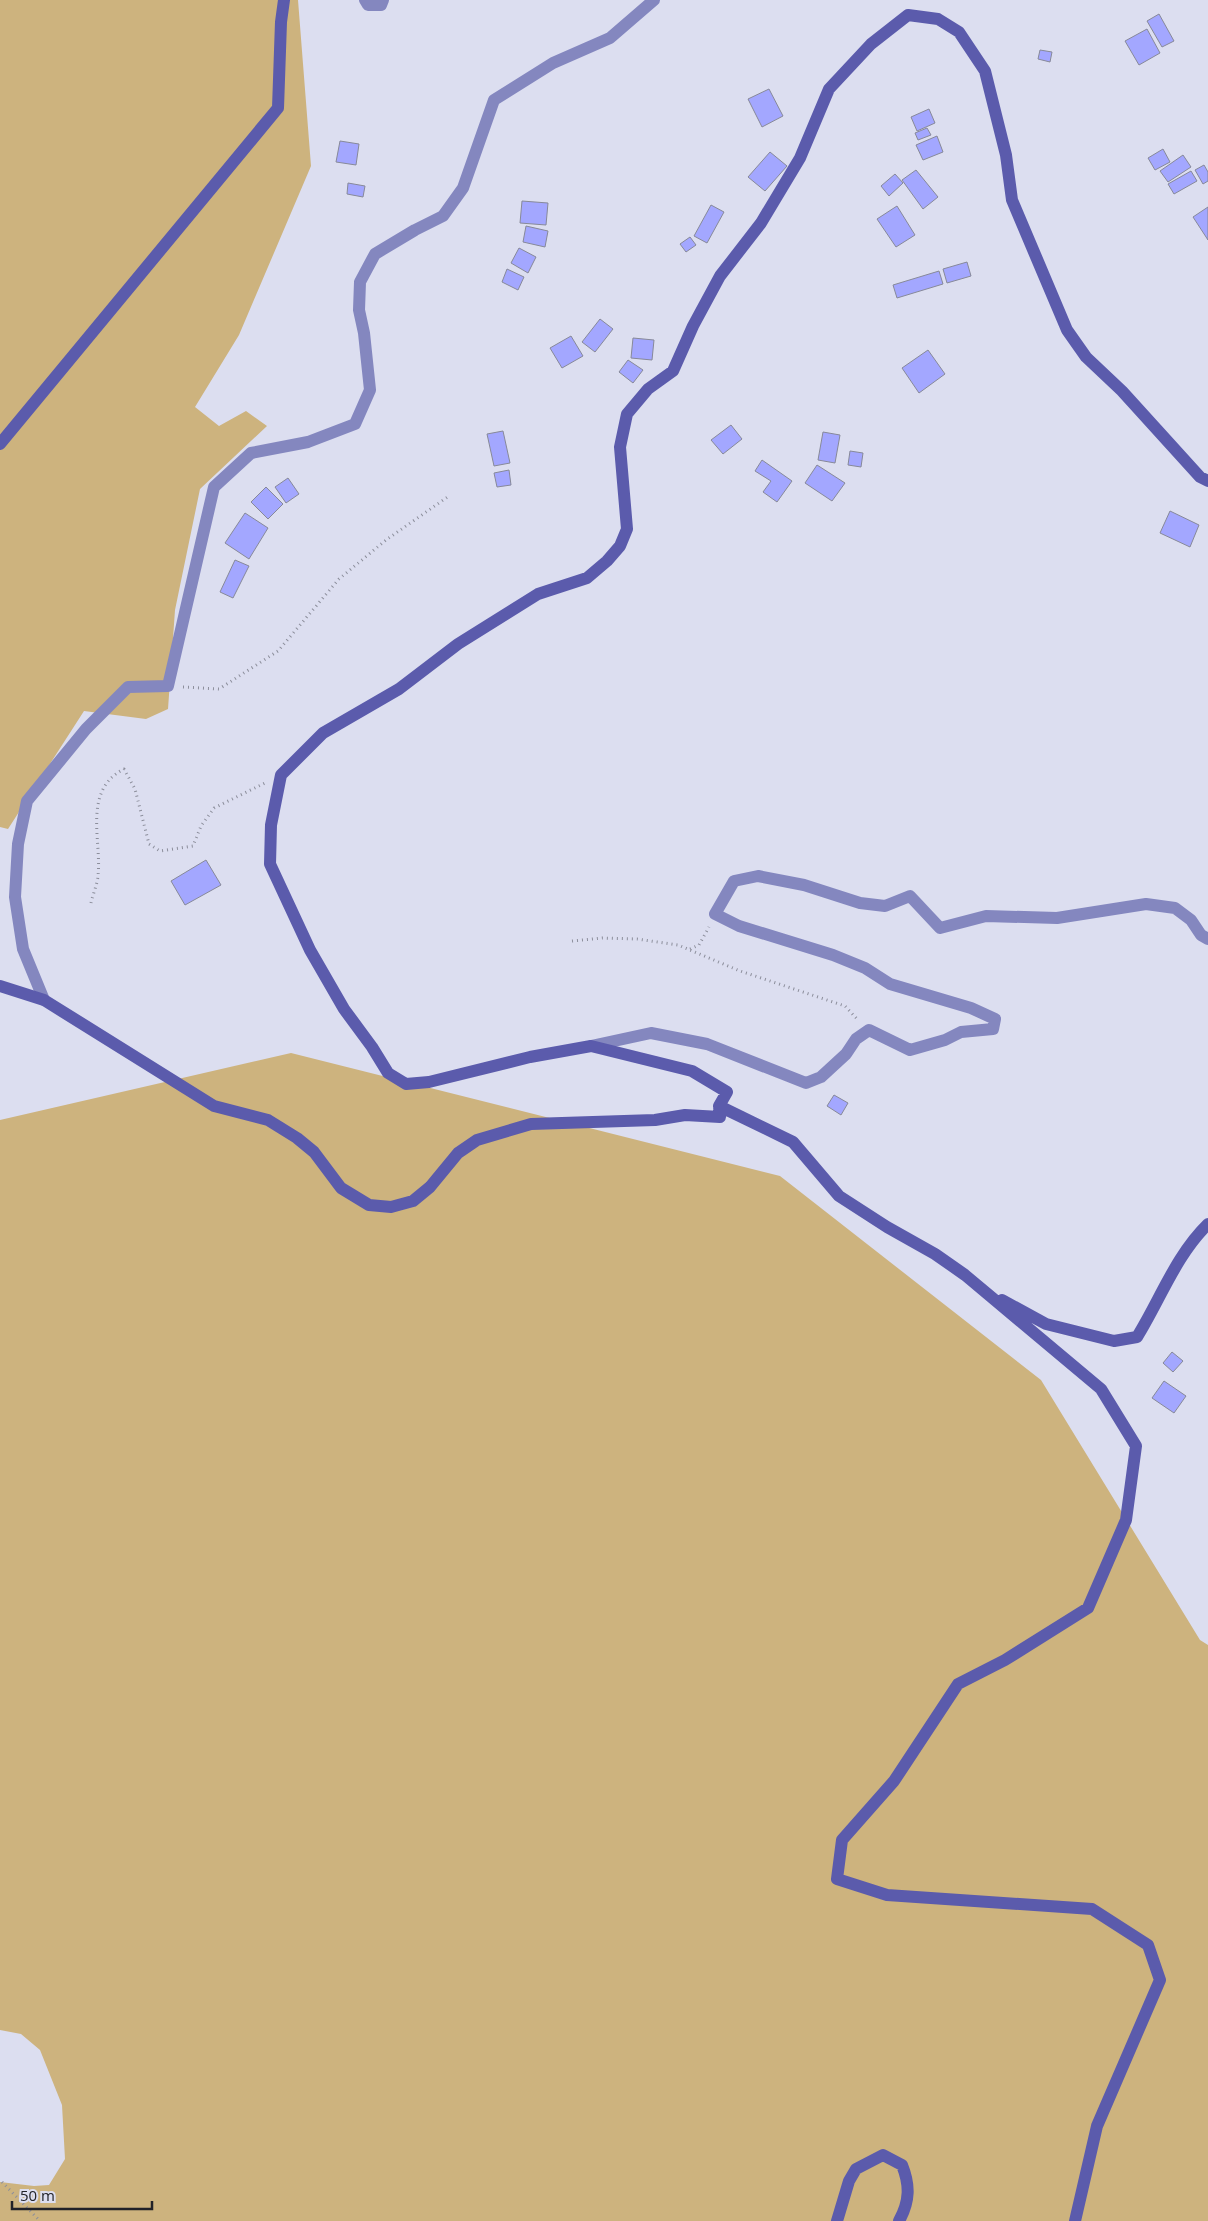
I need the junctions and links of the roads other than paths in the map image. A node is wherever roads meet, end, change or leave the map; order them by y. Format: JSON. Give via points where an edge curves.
{"nodes":[{"id":1,"x":284,"y":0,"type":"edge"},
{"id":2,"x":288,"y":0,"type":"edge"},
{"id":3,"x":365,"y":0,"type":"edge"},
{"id":4,"x":383,"y":0,"type":"edge"},
{"id":5,"x":654,"y":0,"type":"edge"},
{"id":6,"x":280,"y":22,"type":"junction"},
{"id":7,"x":0,"y":444,"type":"edge"},
{"id":8,"x":1208,"y":481,"type":"edge"},
{"id":9,"x":1208,"y":940,"type":"edge"},
{"id":10,"x":0,"y":986,"type":"edge"},
{"id":11,"x":44,"y":1000,"type":"junction"},
{"id":12,"x":592,"y":1046,"type":"junction"},
{"id":13,"x":719,"y":1106,"type":"junction"},
{"id":14,"x":1208,"y":1224,"type":"edge"},
{"id":15,"x":978,"y":1287,"type":"junction"},
{"id":16,"x":837,"y":2221,"type":"edge"},
{"id":17,"x":899,"y":2221,"type":"edge"},
{"id":18,"x":1075,"y":2221,"type":"edge"}],
"edges":[{"from":1,"to":6,"type":"main road"},
{"from":2,"to":6,"type":"street"},
{"from":3,"to":4,"type":"street","via":[[368,5],[381,5]]},
{"from":5,"to":11,"type":"street","via":[[610,38],[553,63],[494,100],[463,188],[443,216],[375,254],[360,282],[359,310],[370,390],[355,424],[308,442],[251,453],[214,487],[168,686],[128,687],[86,729],[27,801],[18,844],[15,897],[23,949]]},
{"from":6,"to":7,"type":"main road","via":[[278,108]]},
{"from":8,"to":12,"type":"main road","via":[[1200,477],[1122,391],[1086,357],[1067,330],[1012,200],[1006,155],[985,71],[959,32],[938,19],[908,14],[871,44],[829,89],[800,158],[761,223],[720,276],[673,371],[648,389],[627,414],[620,447],[627,529],[620,546],[587,578],[538,594],[458,644],[399,689],[323,733],[281,775],[271,825],[270,864],[344,1010],[388,1073],[406,1084],[429,1082],[530,1057]]},
{"from":9,"to":12,"type":"street","via":[[1191,920],[1175,908],[1146,904],[1057,918],[986,916],[940,928],[910,896],[885,906],[758,876],[734,880],[714,914],[739,926],[833,955],[865,968],[890,984],[971,1008],[995,1018],[993,1029],[961,1032],[910,1050],[869,1030],[856,1039],[846,1054],[821,1078],[806,1083],[707,1044],[651,1033]]},
{"from":10,"to":11,"type":"main road"},
{"from":11,"to":13,"type":"main road","via":[[214,1106],[268,1120],[297,1138],[314,1152],[340,1188],[369,1205],[392,1207],[413,1201],[430,1187],[458,1153],[477,1140],[530,1124],[720,1117]]},
{"from":12,"to":13,"type":"main road","via":[[692,1070],[727,1092]]},
{"from":13,"to":15,"type":"main road","via":[[793,1142],[839,1196],[935,1254]]},
{"from":14,"to":15,"type":"main road","via":[[1181,1258],[1137,1337],[1114,1341],[1046,1324]]},
{"from":15,"to":18,"type":"main road","via":[[1101,1389],[1136,1446],[1126,1520],[1088,1608],[1005,1660],[958,1684],[894,1781],[842,1840],[837,1879],[887,1895],[1092,1909],[1148,1944],[1160,1980],[1097,2126]]},
{"from":16,"to":17,"type":"main road","via":[[856,2169],[883,2155],[902,2165],[909,2183],[907,2201]]}]}
